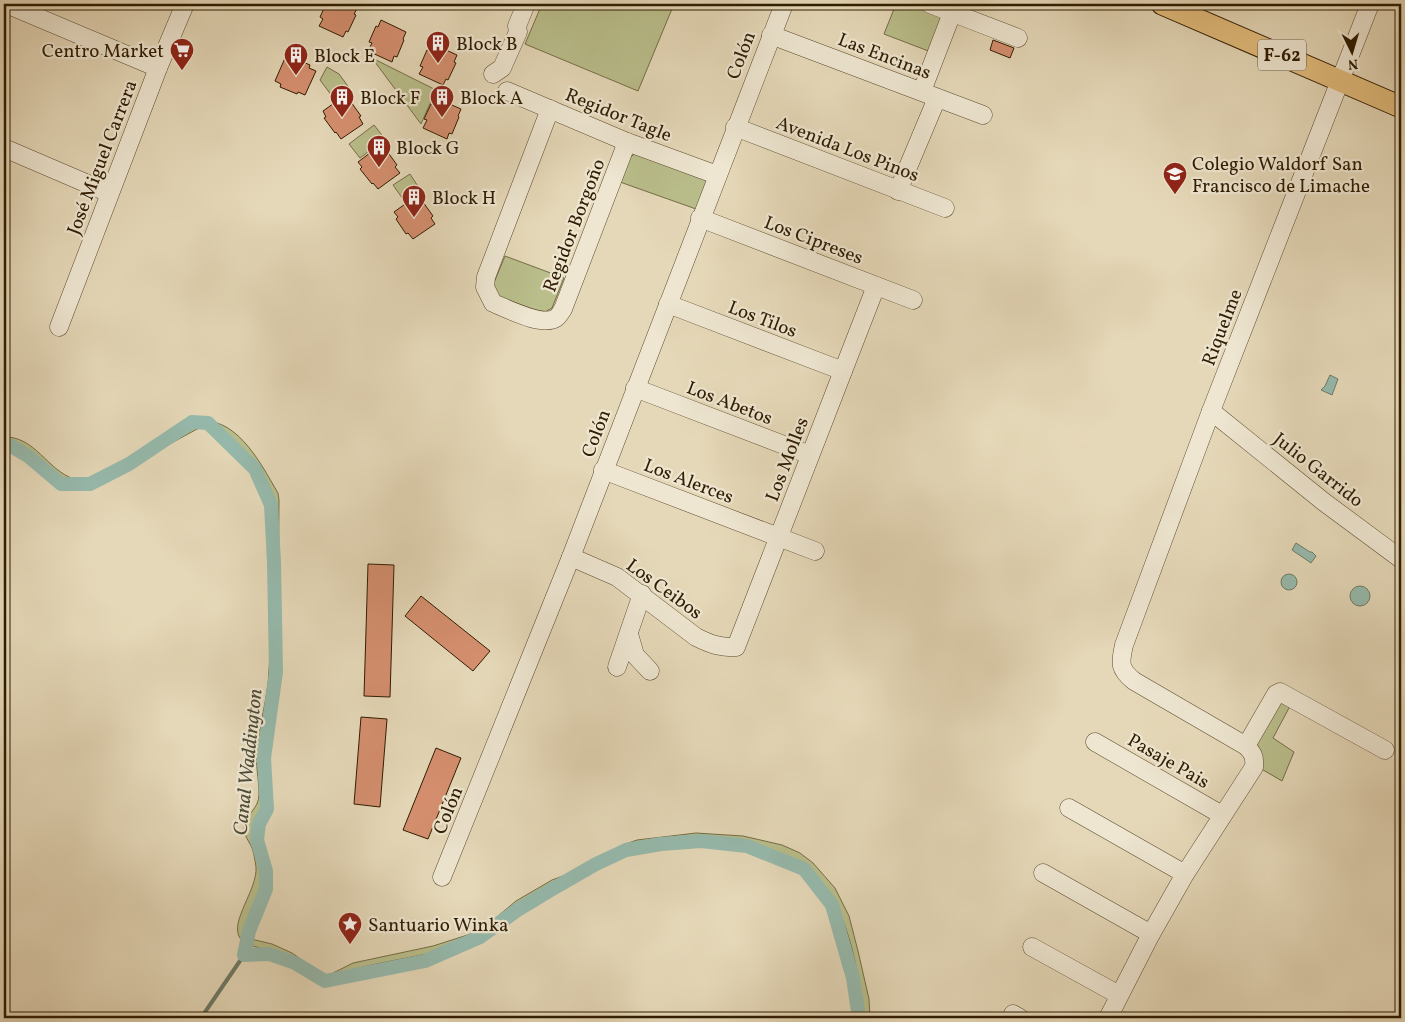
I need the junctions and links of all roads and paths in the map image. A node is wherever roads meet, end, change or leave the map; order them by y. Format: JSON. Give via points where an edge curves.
{"nodes":[{"id":1,"x":6,"y":4,"type":"edge"},
{"id":2,"x":185,"y":4,"type":"edge"},
{"id":3,"x":526,"y":4,"type":"edge"},
{"id":4,"x":784,"y":4,"type":"edge"},
{"id":5,"x":930,"y":4,"type":"edge"},
{"id":6,"x":1162,"y":4,"type":"edge"},
{"id":7,"x":1370,"y":4,"type":"edge"},
{"id":8,"x":952,"y":13,"type":"junction"},
{"id":9,"x":771,"y":35,"type":"junction"},
{"id":10,"x":1018,"y":38,"type":"dead end"},
{"id":11,"x":158,"y":68,"type":"junction"},
{"id":12,"x":494,"y":74,"type":"dead end"},
{"id":13,"x":1341,"y":81,"type":"junction"},
{"id":14,"x":507,"y":91,"type":"dead end"},
{"id":15,"x":929,"y":95,"type":"junction"},
{"id":16,"x":1401,"y":107,"type":"edge"},
{"id":17,"x":550,"y":109,"type":"junction"},
{"id":18,"x":983,"y":115,"type":"dead end"},
{"id":19,"x":735,"y":127,"type":"junction"},
{"id":20,"x":627,"y":142,"type":"junction"},
{"id":21,"x":4,"y":148,"type":"edge"},
{"id":22,"x":717,"y":175,"type":"junction"},
{"id":23,"x":898,"y":191,"type":"junction"},
{"id":24,"x":109,"y":193,"type":"junction"},
{"id":25,"x":945,"y":208,"type":"dead end"},
{"id":26,"x":700,"y":218,"type":"junction"},
{"id":27,"x":876,"y":286,"type":"junction"},
{"id":28,"x":913,"y":300,"type":"dead end"},
{"id":29,"x":668,"y":304,"type":"junction"},
{"id":30,"x":59,"y":327,"type":"dead end"},
{"id":31,"x":843,"y":371,"type":"junction"},
{"id":32,"x":635,"y":388,"type":"junction"},
{"id":33,"x":1211,"y":411,"type":"junction"},
{"id":34,"x":810,"y":456,"type":"junction"},
{"id":35,"x":603,"y":470,"type":"junction"},
{"id":36,"x":778,"y":537,"type":"junction"},
{"id":37,"x":815,"y":551,"type":"dead end"},
{"id":38,"x":571,"y":557,"type":"junction"},
{"id":39,"x":1401,"y":558,"type":"edge"},
{"id":40,"x":642,"y":594,"type":"junction"},
{"id":41,"x":629,"y":634,"type":"junction"},
{"id":42,"x":736,"y":647,"type":"joint"},
{"id":43,"x":616,"y":667,"type":"dead end"},
{"id":44,"x":650,"y":671,"type":"dead end"},
{"id":45,"x":1095,"y":742,"type":"dead end"},
{"id":46,"x":1246,"y":746,"type":"junction"},
{"id":47,"x":1385,"y":750,"type":"dead end"},
{"id":48,"x":1069,"y":808,"type":"dead end"},
{"id":49,"x":1222,"y":815,"type":"junction"},
{"id":50,"x":1043,"y":873,"type":"dead end"},
{"id":51,"x":1185,"y":874,"type":"junction"},
{"id":52,"x":442,"y":877,"type":"dead end"},
{"id":53,"x":1151,"y":934,"type":"junction"},
{"id":54,"x":1032,"y":947,"type":"dead end"},
{"id":55,"x":1120,"y":996,"type":"junction"},
{"id":56,"x":1108,"y":1018,"type":"edge"}],
"edges":[{"from":1,"to":11,"type":"street"},
{"from":2,"to":11,"type":"street","name":"José Miguel Carrera"},
{"from":3,"to":12,"type":"street","via":[[502,68]]},
{"from":4,"to":9,"type":"street","name":"Colón"},
{"from":5,"to":8,"type":"street"},
{"from":6,"to":13,"type":"main road","number":"F-62"},
{"from":7,"to":13,"type":"street","name":"Riquelme"},
{"from":8,"to":10,"type":"street"},
{"from":8,"to":15,"type":"street"},
{"from":9,"to":15,"type":"street","name":"Las Encinas"},
{"from":9,"to":19,"type":"street","name":"Colón"},
{"from":11,"to":24,"type":"street","name":"José Miguel Carrera"},
{"from":13,"to":16,"type":"main road","number":"F-62"},
{"from":13,"to":33,"type":"street","name":"Riquelme"},
{"from":14,"to":17,"type":"street","name":"Regidor Tagle"},
{"from":15,"to":18,"type":"street","name":"Las Encinas"},
{"from":15,"to":23,"type":"street"},
{"from":17,"to":20,"type":"street","name":"Regidor Tagle"},
{"from":17,"to":20,"type":"street","name":"Regidor Borgoño","via":[[486,277],[485,287],[493,303],[540,321],[557,318]]},
{"from":19,"to":22,"type":"street","name":"Colón"},
{"from":19,"to":23,"type":"street","name":"Avenida Los Pinos"},
{"from":20,"to":22,"type":"street","name":"Regidor Tagle"},
{"from":21,"to":24,"type":"street"},
{"from":22,"to":26,"type":"street","name":"Colón"},
{"from":23,"to":25,"type":"street","name":"Avenida Los Pinos"},
{"from":24,"to":30,"type":"street","name":"José Miguel Carrera"},
{"from":26,"to":27,"type":"street","name":"Los Cipreses"},
{"from":26,"to":29,"type":"street","name":"Colón"},
{"from":27,"to":28,"type":"street","name":"Los Cipreses"},
{"from":27,"to":31,"type":"street","name":"Los Molles"},
{"from":29,"to":31,"type":"street","name":"Los Tilos"},
{"from":29,"to":32,"type":"street","name":"Colón"},
{"from":31,"to":34,"type":"street","name":"Los Molles"},
{"from":32,"to":34,"type":"street","name":"Los Abetos"},
{"from":32,"to":35,"type":"street","name":"Colón"},
{"from":33,"to":39,"type":"street","name":"Julio Garrido","via":[[1324,502]]},
{"from":33,"to":46,"type":"street","name":"Riquelme","via":[[1124,645],[1121,668],[1134,681]]},
{"from":34,"to":36,"type":"street","name":"Los Molles"},
{"from":35,"to":36,"type":"street","name":"Los Alerces"},
{"from":35,"to":38,"type":"street","name":"Colón"},
{"from":36,"to":37,"type":"street","name":"Los Alerces"},
{"from":36,"to":42,"type":"street","name":"Los Molles"},
{"from":38,"to":40,"type":"street","name":"Los Ceibos","via":[[617,577]]},
{"from":38,"to":52,"type":"street","name":"Colón"},
{"from":40,"to":41,"type":"street"},
{"from":40,"to":42,"type":"street","name":"Los Ceibos","via":[[696,637],[725,648]]},
{"from":41,"to":43,"type":"street"},
{"from":41,"to":44,"type":"street","via":[[635,655]]},
{"from":45,"to":49,"type":"street","name":"Pasaje Pais"},
{"from":46,"to":47,"type":"street","via":[[1280,692]]},
{"from":46,"to":49,"type":"street","via":[[1255,760],[1254,767]]},
{"from":48,"to":51,"type":"street"},
{"from":49,"to":51,"type":"street"},
{"from":50,"to":53,"type":"street"},
{"from":51,"to":53,"type":"street"},
{"from":53,"to":55,"type":"street"},
{"from":54,"to":55,"type":"street"},
{"from":55,"to":56,"type":"street"}]}
